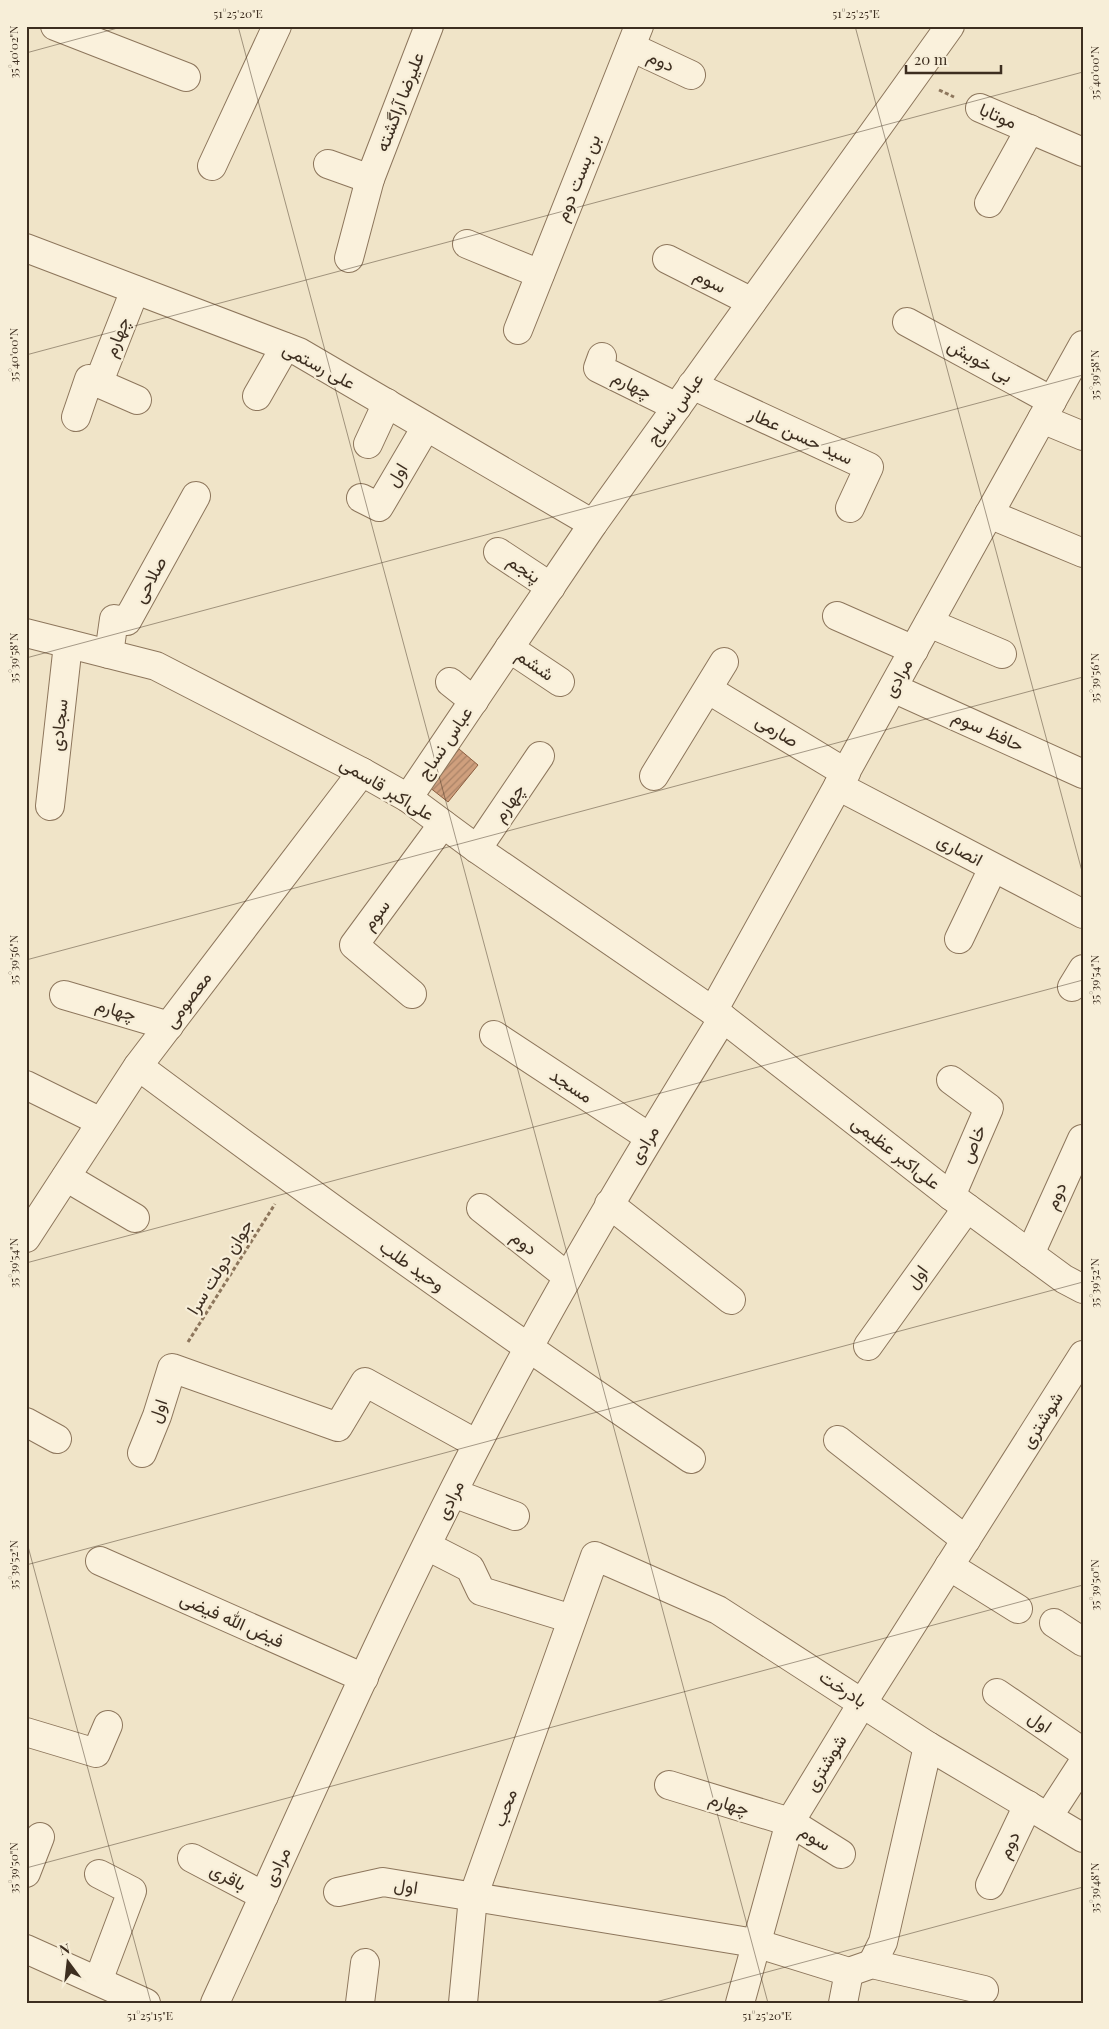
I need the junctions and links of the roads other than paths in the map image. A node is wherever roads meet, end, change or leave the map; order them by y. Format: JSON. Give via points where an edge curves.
{"nodes":[{"id":1,"x":55,"y":26,"type":"edge"},
{"id":2,"x":277,"y":26,"type":"edge"},
{"id":3,"x":429,"y":26,"type":"edge"},
{"id":4,"x":950,"y":26,"type":"edge"},
{"id":5,"x":635,"y":36,"type":"edge"},
{"id":6,"x":691,"y":75,"type":"dead end"},
{"id":7,"x":186,"y":77,"type":"dead end"},
{"id":8,"x":980,"y":108,"type":"road end"},
{"id":9,"x":1030,"y":129,"type":"junction"},
{"id":10,"x":1083,"y":152,"type":"edge"},
{"id":11,"x":328,"y":164,"type":"dead end"},
{"id":12,"x":212,"y":166,"type":"dead end"},
{"id":13,"x":370,"y":178,"type":"junction"},
{"id":14,"x":989,"y":203,"type":"dead end"},
{"id":15,"x":467,"y":244,"type":"dead end"},
{"id":16,"x":26,"y":248,"type":"edge"},
{"id":17,"x":348,"y":258,"type":"dead end"},
{"id":18,"x":667,"y":259,"type":"dead end"},
{"id":19,"x":540,"y":274,"type":"junction"},
{"id":20,"x":135,"y":290,"type":"junction"},
{"id":21,"x":752,"y":302,"type":"junction"},
{"id":22,"x":907,"y":322,"type":"dead end"},
{"id":23,"x":518,"y":330,"type":"dead end"},
{"id":24,"x":1083,"y":345,"type":"edge"},
{"id":25,"x":285,"y":347,"type":"junction"},
{"id":26,"x":602,"y":357,"type":"dead end"},
{"id":27,"x":98,"y":384,"type":"junction"},
{"id":28,"x":258,"y":396,"type":"dead end"},
{"id":29,"x":684,"y":396,"type":"junction"},
{"id":30,"x":137,"y":400,"type":"dead end"},
{"id":31,"x":387,"y":404,"type":"junction"},
{"id":32,"x":1047,"y":410,"type":"junction"},
{"id":33,"x":76,"y":418,"type":"dead end"},
{"id":34,"x":426,"y":427,"type":"junction"},
{"id":35,"x":1083,"y":436,"type":"edge"},
{"id":36,"x":368,"y":444,"type":"dead end"},
{"id":37,"x":196,"y":496,"type":"dead end"},
{"id":38,"x":361,"y":498,"type":"dead end"},
{"id":39,"x":850,"y":508,"type":"dead end"},
{"id":40,"x":989,"y":514,"type":"junction"},
{"id":41,"x":593,"y":524,"type":"junction"},
{"id":42,"x":498,"y":552,"type":"dead end"},
{"id":43,"x":1083,"y":553,"type":"edge"},
{"id":44,"x":550,"y":587,"type":"junction"},
{"id":45,"x":837,"y":616,"type":"dead end"},
{"id":46,"x":928,"y":623,"type":"junction"},
{"id":47,"x":26,"y":634,"type":"edge"},
{"id":48,"x":68,"y":644,"type":"junction"},
{"id":49,"x":510,"y":648,"type":"junction"},
{"id":50,"x":914,"y":650,"type":"junction"},
{"id":51,"x":110,"y":654,"type":"junction"},
{"id":52,"x":1002,"y":654,"type":"dead end"},
{"id":53,"x":724,"y":662,"type":"dead end"},
{"id":54,"x":450,"y":682,"type":"dead end"},
{"id":55,"x":560,"y":682,"type":"dead end"},
{"id":56,"x":892,"y":688,"type":"junction"},
{"id":57,"x":709,"y":690,"type":"junction"},
{"id":58,"x":474,"y":701,"type":"junction"},
{"id":59,"x":540,"y":756,"type":"dead end"},
{"id":60,"x":362,"y":772,"type":"junction"},
{"id":61,"x":1083,"y":774,"type":"edge"},
{"id":62,"x":654,"y":776,"type":"dead end"},
{"id":63,"x":842,"y":780,"type":"junction"},
{"id":64,"x":408,"y":798,"type":"junction"},
{"id":65,"x":50,"y":806,"type":"dead end"},
{"id":66,"x":444,"y":824,"type":"junction"},
{"id":67,"x":477,"y":849,"type":"junction"},
{"id":68,"x":993,"y":868,"type":"junction"},
{"id":69,"x":1083,"y":914,"type":"edge"},
{"id":70,"x":959,"y":939,"type":"dead end"},
{"id":71,"x":412,"y":994,"type":"dead end"},
{"id":72,"x":64,"y":995,"type":"dead end"},
{"id":73,"x":718,"y":1015,"type":"junction"},
{"id":74,"x":168,"y":1026,"type":"junction"},
{"id":75,"x":494,"y":1035,"type":"dead end"},
{"id":76,"x":138,"y":1066,"type":"junction"},
{"id":77,"x":951,"y":1080,"type":"dead end"},
{"id":78,"x":26,"y":1085,"type":"edge"},
{"id":79,"x":101,"y":1122,"type":"junction"},
{"id":80,"x":649,"y":1137,"type":"junction"},
{"id":81,"x":1082,"y":1138,"type":"edge"},
{"id":82,"x":66,"y":1177,"type":"junction"},
{"id":83,"x":959,"y":1202,"type":"junction"},
{"id":84,"x":610,"y":1204,"type":"junction"},
{"id":85,"x":480,"y":1208,"type":"dead end"},
{"id":86,"x":135,"y":1218,"type":"dead end"},
{"id":87,"x":26,"y":1238,"type":"edge"},
{"id":88,"x":1030,"y":1254,"type":"junction"},
{"id":89,"x":568,"y":1277,"type":"junction"},
{"id":90,"x":1083,"y":1289,"type":"edge"},
{"id":91,"x":731,"y":1300,"type":"dead end"},
{"id":92,"x":868,"y":1346,"type":"dead end"},
{"id":93,"x":528,"y":1348,"type":"junction"},
{"id":94,"x":1083,"y":1356,"type":"edge"},
{"id":95,"x":26,"y":1422,"type":"edge"},
{"id":96,"x":58,"y":1439,"type":"dead end"},
{"id":97,"x":838,"y":1440,"type":"dead end"},
{"id":98,"x":477,"y":1444,"type":"junction"},
{"id":99,"x":142,"y":1453,"type":"dead end"},
{"id":100,"x":691,"y":1459,"type":"dead end"},
{"id":101,"x":453,"y":1493,"type":"junction"},
{"id":102,"x":515,"y":1516,"type":"dead end"},
{"id":103,"x":966,"y":1540,"type":"junction"},
{"id":104,"x":427,"y":1546,"type":"junction"},
{"id":105,"x":595,"y":1556,"type":"joint"},
{"id":106,"x":100,"y":1561,"type":"dead end"},
{"id":107,"x":949,"y":1566,"type":"junction"},
{"id":108,"x":1018,"y":1609,"type":"dead end"},
{"id":109,"x":572,"y":1619,"type":"junction"},
{"id":110,"x":1054,"y":1624,"type":"dead end"},
{"id":111,"x":1083,"y":1642,"type":"edge"},
{"id":112,"x":364,"y":1678,"type":"junction"},
{"id":113,"x":997,"y":1693,"type":"dead end"},
{"id":114,"x":863,"y":1702,"type":"junction"},
{"id":115,"x":108,"y":1725,"type":"dead end"},
{"id":116,"x":26,"y":1732,"type":"edge"},
{"id":117,"x":928,"y":1746,"type":"junction"},
{"id":118,"x":1083,"y":1752,"type":"edge"},
{"id":119,"x":1083,"y":1763,"type":"edge"},
{"id":120,"x":669,"y":1785,"type":"dead end"},
{"id":121,"x":1038,"y":1811,"type":"junction"},
{"id":122,"x":790,"y":1822,"type":"junction"},
{"id":123,"x":40,"y":1837,"type":"dead end"},
{"id":124,"x":1083,"y":1838,"type":"edge"},
{"id":125,"x":842,"y":1854,"type":"dead end"},
{"id":126,"x":192,"y":1858,"type":"dead end"},
{"id":127,"x":26,"y":1873,"type":"edge"},
{"id":128,"x":99,"y":1874,"type":"dead end"},
{"id":129,"x":990,"y":1885,"type":"dead end"},
{"id":130,"x":338,"y":1892,"type":"dead end"},
{"id":131,"x":264,"y":1896,"type":"junction"},
{"id":132,"x":473,"y":1897,"type":"junction"},
{"id":133,"x":755,"y":1943,"type":"junction"},
{"id":134,"x":26,"y":1949,"type":"edge"},
{"id":135,"x":365,"y":1963,"type":"dead end"},
{"id":136,"x":861,"y":1968,"type":"junction"},
{"id":137,"x":98,"y":1981,"type":"junction"},
{"id":138,"x":984,"y":1990,"type":"dead end"},
{"id":139,"x":146,"y":2003,"type":"edge"},
{"id":140,"x":215,"y":2003,"type":"edge"},
{"id":141,"x":360,"y":2003,"type":"edge"},
{"id":142,"x":462,"y":2003,"type":"edge"},
{"id":143,"x":740,"y":2003,"type":"edge"},
{"id":144,"x":843,"y":2003,"type":"edge"}],
"edges":[{"from":1,"to":7,"type":"street"},
{"from":2,"to":12,"type":"street"},
{"from":3,"to":13,"type":"street","name":"علیرضا آراگشته"},
{"from":4,"to":21,"type":"street","name":"عباس نساج"},
{"from":5,"to":6,"type":"street","name":"دوم"},
{"from":5,"to":19,"type":"street","name":"بن بست دوم"},
{"from":8,"to":9,"type":"street","name":"موتابا"},
{"from":9,"to":10,"type":"street","name":"موتابا"},
{"from":9,"to":14,"type":"street"},
{"from":11,"to":13,"type":"street"},
{"from":13,"to":17,"type":"street","name":"علیرضا آراگشته"},
{"from":15,"to":19,"type":"street"},
{"from":16,"to":20,"type":"street","name":"علی رستمی"},
{"from":18,"to":21,"type":"street","name":"سوم"},
{"from":19,"to":23,"type":"street","name":"بن بست دوم"},
{"from":20,"to":25,"type":"street","name":"علی رستمی"},
{"from":20,"to":27,"type":"street","name":"چهارم"},
{"from":21,"to":29,"type":"street","name":"عباس نساج"},
{"from":22,"to":32,"type":"street","name":"بی خویش"},
{"from":24,"to":32,"type":"street","name":"مرادی"},
{"from":25,"to":28,"type":"street"},
{"from":25,"to":31,"type":"street","name":"علی رستمی"},
{"from":26,"to":29,"type":"street","name":"چهارم","via":[[598,368]]},
{"from":27,"to":30,"type":"street"},
{"from":27,"to":33,"type":"street","via":[[89,379]]},
{"from":29,"to":39,"type":"street","name":"سید حسن عطار","via":[[869,467]]},
{"from":29,"to":41,"type":"street","name":"عباس نساج"},
{"from":31,"to":34,"type":"street","name":"علی رستمی"},
{"from":31,"to":36,"type":"street"},
{"from":32,"to":35,"type":"street","name":"بی خویش"},
{"from":32,"to":40,"type":"street","name":"مرادی"},
{"from":34,"to":38,"type":"street","name":"اول","via":[[379,507]]},
{"from":34,"to":41,"type":"street","name":"علی رستمی"},
{"from":37,"to":51,"type":"street","name":"صلاحی","via":[[127,621],[114,619]]},
{"from":40,"to":43,"type":"street"},
{"from":40,"to":46,"type":"street","name":"مرادی"},
{"from":41,"to":44,"type":"street","name":"عباس نساج"},
{"from":42,"to":44,"type":"street","name":"پنجم"},
{"from":44,"to":49,"type":"street","name":"عباس نساج"},
{"from":45,"to":50,"type":"street"},
{"from":46,"to":50,"type":"street","name":"مرادی"},
{"from":46,"to":52,"type":"street"},
{"from":47,"to":48,"type":"street","name":"علی‌اکبر قاسمی"},
{"from":48,"to":51,"type":"street","name":"علی‌اکبر قاسمی"},
{"from":48,"to":65,"type":"street","name":"سجادی"},
{"from":49,"to":55,"type":"street","name":"ششم"},
{"from":49,"to":58,"type":"street","name":"عباس نساج"},
{"from":50,"to":56,"type":"street","name":"مرادی"},
{"from":51,"to":60,"type":"street","name":"علی‌اکبر قاسمی","via":[[156,666]]},
{"from":53,"to":57,"type":"street"},
{"from":54,"to":58,"type":"street"},
{"from":56,"to":61,"type":"street","name":"حافظ سوم"},
{"from":56,"to":63,"type":"street","name":"مرادی"},
{"from":57,"to":62,"type":"street"},
{"from":57,"to":63,"type":"street","name":"صارمی"},
{"from":58,"to":64,"type":"street","name":"عباس نساج"},
{"from":59,"to":67,"type":"street","name":"چهارم"},
{"from":60,"to":64,"type":"street","name":"علی‌اکبر قاسمی"},
{"from":60,"to":74,"type":"street","name":"معصومی"},
{"from":63,"to":68,"type":"street","name":"انصاری"},
{"from":63,"to":73,"type":"street","name":"مرادی"},
{"from":64,"to":66,"type":"street","name":"علی‌اکبر قاسمی"},
{"from":66,"to":67,"type":"street","name":"علی‌اکبر قاسمی"},
{"from":66,"to":71,"type":"street","name":"سوم","via":[[354,945]]},
{"from":67,"to":73,"type":"street","name":"علی‌اکبر قاسمی"},
{"from":68,"to":69,"type":"street","name":"انصاری"},
{"from":68,"to":70,"type":"street"},
{"from":72,"to":74,"type":"street","name":"چهارم"},
{"from":73,"to":80,"type":"street","name":"مرادی"},
{"from":73,"to":83,"type":"street","name":"علی‌اکبر عظیمی"},
{"from":74,"to":76,"type":"street","name":"معصومی"},
{"from":75,"to":80,"type":"street","name":"مسجد"},
{"from":76,"to":79,"type":"street","name":"معصومی"},
{"from":76,"to":93,"type":"street","name":"وحید طلب","via":[[290,1180]]},
{"from":77,"to":83,"type":"street","name":"خاص","via":[[989,1108]]},
{"from":78,"to":79,"type":"street"},
{"from":79,"to":82,"type":"street","name":"معصومی"},
{"from":80,"to":84,"type":"street","name":"مرادی"},
{"from":81,"to":88,"type":"street","name":"دوم"},
{"from":82,"to":86,"type":"street"},
{"from":82,"to":87,"type":"street","name":"معصومی"},
{"from":83,"to":88,"type":"street","name":"علی‌اکبر عظیمی"},
{"from":83,"to":92,"type":"street","name":"اول"},
{"from":84,"to":89,"type":"street","name":"مرادی"},
{"from":84,"to":91,"type":"street"},
{"from":85,"to":89,"type":"street","name":"دوم"},
{"from":88,"to":90,"type":"street","name":"علی‌اکبر عظیمی"},
{"from":89,"to":93,"type":"street","name":"مرادی"},
{"from":93,"to":98,"type":"street","name":"مرادی"},
{"from":93,"to":100,"type":"street","name":"وحید طلب"},
{"from":94,"to":103,"type":"street","name":"شوشتری"},
{"from":95,"to":96,"type":"street"},
{"from":97,"to":103,"type":"street"},
{"from":98,"to":99,"type":"street","name":"اول","via":[[365,1382],[338,1427],[172,1368]]},
{"from":98,"to":101,"type":"street","name":"مرادی"},
{"from":101,"to":102,"type":"street"},
{"from":101,"to":104,"type":"street","name":"مرادی"},
{"from":103,"to":107,"type":"street","name":"شوشتری"},
{"from":104,"to":109,"type":"street","via":[[470,1568],[481,1591]]},
{"from":104,"to":112,"type":"street","name":"مرادی"},
{"from":105,"to":109,"type":"street","name":"محب"},
{"from":105,"to":114,"type":"street","name":"بادرخت","via":[[718,1610]]},
{"from":106,"to":112,"type":"street","name":"فیض الله فیضی"},
{"from":107,"to":108,"type":"street"},
{"from":107,"to":114,"type":"street","name":"شوشتری"},
{"from":109,"to":132,"type":"street","name":"محب"},
{"from":110,"to":111,"type":"street"},
{"from":112,"to":131,"type":"street","name":"مرادی"},
{"from":113,"to":118,"type":"street","name":"اول"},
{"from":114,"to":117,"type":"street","name":"بادرخت"},
{"from":114,"to":122,"type":"street","name":"شوشتری"},
{"from":115,"to":116,"type":"street","via":[[96,1754]]},
{"from":117,"to":121,"type":"street","name":"بادرخت"},
{"from":117,"to":136,"type":"street","via":[[883,1942]]},
{"from":119,"to":121,"type":"street","name":"دوم"},
{"from":120,"to":122,"type":"street","name":"چهارم"},
{"from":121,"to":124,"type":"street","name":"بادرخت"},
{"from":121,"to":129,"type":"street","name":"دوم"},
{"from":122,"to":125,"type":"street","name":"سوم"},
{"from":122,"to":133,"type":"street","name":"شوشتری"},
{"from":123,"to":127,"type":"street"},
{"from":126,"to":131,"type":"street","name":"باقری"},
{"from":128,"to":137,"type":"street","via":[[132,1891]]},
{"from":130,"to":132,"type":"street","name":"اول","via":[[383,1882]]},
{"from":131,"to":140,"type":"street","name":"مرادی"},
{"from":132,"to":133,"type":"street"},
{"from":132,"to":142,"type":"street","name":"محب"},
{"from":133,"to":136,"type":"street"},
{"from":133,"to":143,"type":"street","name":"شوشتری"},
{"from":134,"to":137,"type":"street"},
{"from":135,"to":141,"type":"street"},
{"from":136,"to":138,"type":"street"},
{"from":136,"to":144,"type":"street"},
{"from":137,"to":139,"type":"street"}]}
